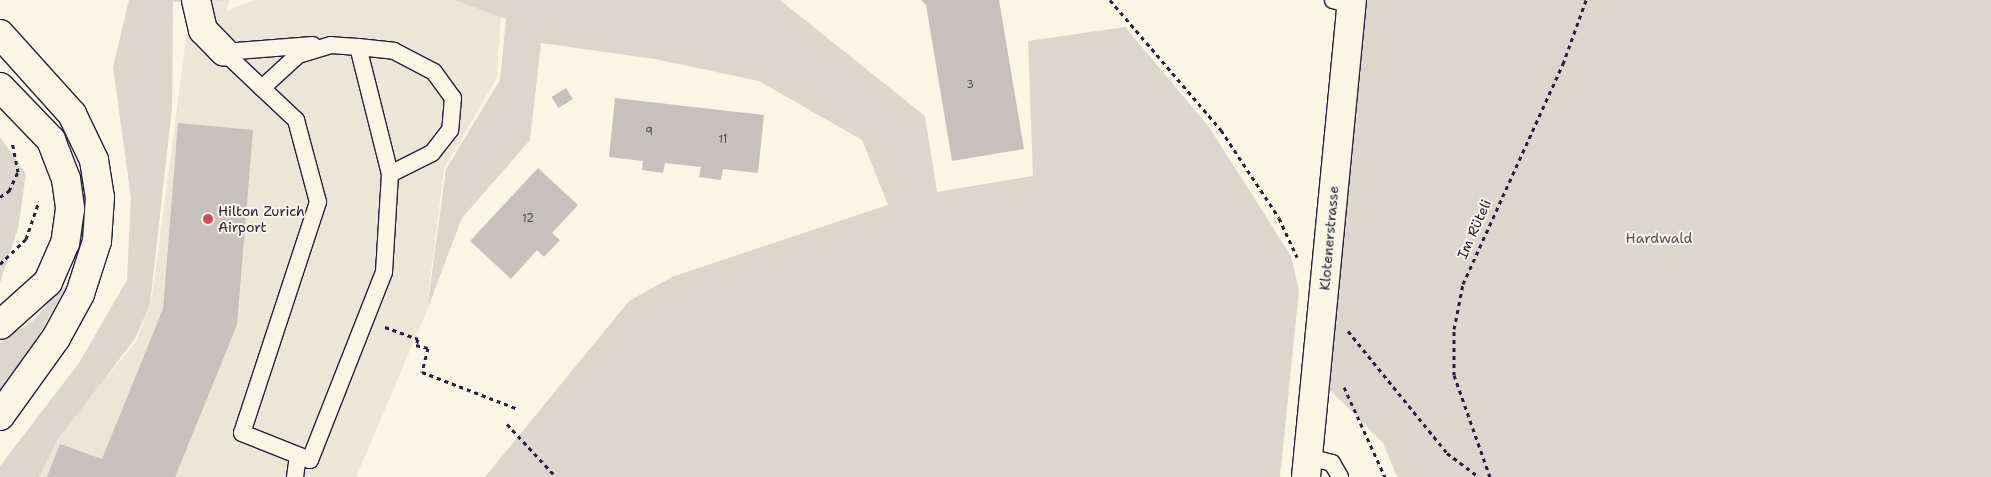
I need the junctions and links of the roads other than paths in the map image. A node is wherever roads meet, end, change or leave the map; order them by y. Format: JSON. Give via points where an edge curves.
{"nodes":[{"id":1,"x":196,"y":0,"type":"edge"},
{"id":2,"x":1346,"y":2,"type":"edge"},
{"id":3,"x":0,"y":34,"type":"edge"},
{"id":4,"x":332,"y":45,"type":"junction"},
{"id":5,"x":358,"y":47,"type":"junction"},
{"id":6,"x":224,"y":52,"type":"junction"},
{"id":7,"x":0,"y":87,"type":"edge"},
{"id":8,"x":262,"y":88,"type":"junction"},
{"id":9,"x":390,"y":174,"type":"junction"},
{"id":10,"x":0,"y":325,"type":"edge"},
{"id":11,"x":0,"y":416,"type":"edge"},
{"id":12,"x":298,"y":456,"type":"junction"},
{"id":13,"x":1307,"y":467,"type":"edge"},
{"id":14,"x":295,"y":477,"type":"edge"},
{"id":15,"x":1340,"y":477,"type":"edge"}],
"edges":[{"from":1,"to":6,"type":"main road","via":[[203,30]]},
{"from":2,"to":13,"type":"main road","name":"Klotenerstrasse","via":[[1323,308]]},
{"from":3,"to":11,"type":"main road","via":[[57,95],[81,131],[99,180],[100,222],[91,266],[70,315]]},
{"from":4,"to":5,"type":"lane"},
{"from":4,"to":6,"type":"lane","via":[[261,46]]},
{"from":4,"to":8,"type":"lane","via":[[298,55]]},
{"from":5,"to":9,"type":"lane"},
{"from":5,"to":9,"type":"lane","via":[[394,52],[434,72],[454,98],[450,130],[432,153]]},
{"from":6,"to":8,"type":"lane"},
{"from":7,"to":10,"type":"main road","via":[[51,140],[66,179],[70,209],[65,243],[48,282]]},
{"from":8,"to":12,"type":"lane","via":[[296,120],[318,202],[242,433]]},
{"from":9,"to":12,"type":"lane","via":[[384,272],[310,460]]},
{"from":12,"to":14,"type":"lane"},
{"from":13,"to":15,"type":"lane","via":[[1332,463]]}]}
